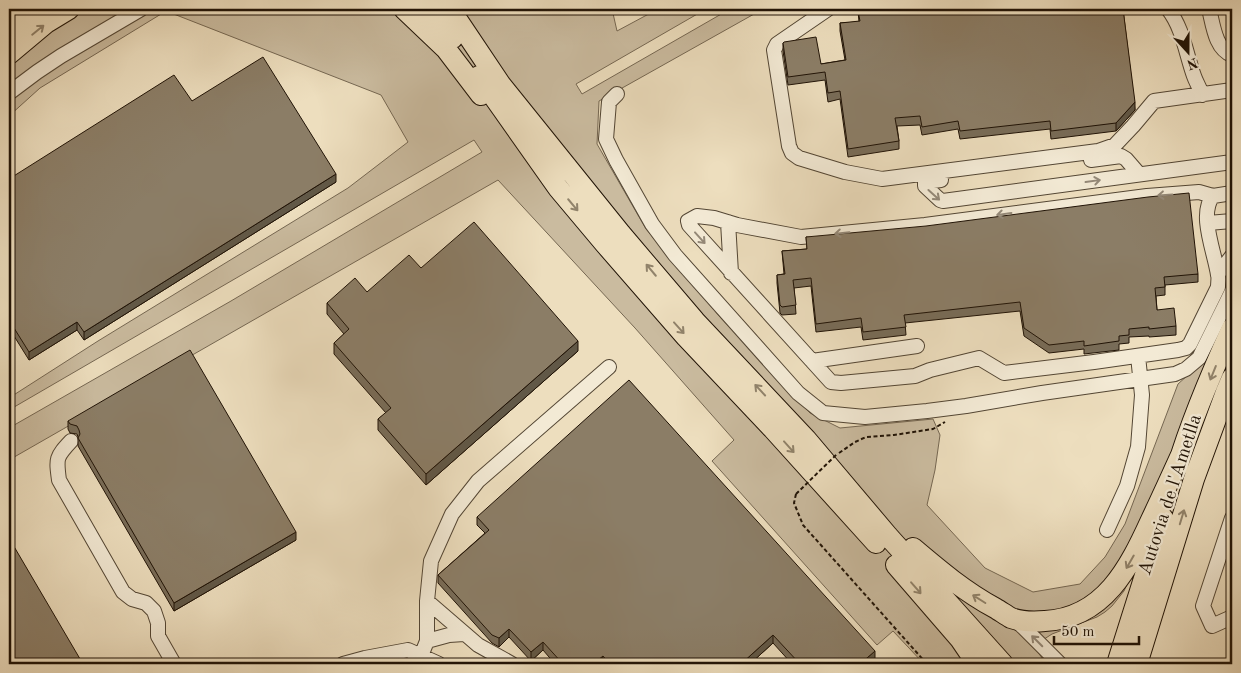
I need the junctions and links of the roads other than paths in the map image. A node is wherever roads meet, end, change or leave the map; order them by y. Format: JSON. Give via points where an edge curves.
{"nodes":[{"id":1,"x":33,"y":9,"type":"edge"},
{"id":2,"x":69,"y":9,"type":"edge"},
{"id":3,"x":141,"y":9,"type":"edge"},
{"id":4,"x":404,"y":9,"type":"edge"},
{"id":5,"x":433,"y":9,"type":"edge"},
{"id":6,"x":450,"y":9,"type":"edge"},
{"id":7,"x":462,"y":9,"type":"edge"},
{"id":8,"x":828,"y":9,"type":"edge"},
{"id":9,"x":1168,"y":9,"type":"edge"},
{"id":10,"x":1209,"y":9,"type":"edge"},
{"id":11,"x":9,"y":35,"type":"edge"},
{"id":12,"x":9,"y":54,"type":"edge"},
{"id":13,"x":1232,"y":55,"type":"edge"},
{"id":14,"x":1232,"y":90,"type":"edge"},
{"id":15,"x":9,"y":93,"type":"edge"},
{"id":16,"x":617,"y":94,"type":"dead end"},
{"id":17,"x":1202,"y":94,"type":"junction"},
{"id":18,"x":536,"y":127,"type":"junction"},
{"id":19,"x":1232,"y":162,"type":"edge"},
{"id":20,"x":1139,"y":174,"type":"junction"},
{"id":21,"x":558,"y":188,"type":"junction"},
{"id":22,"x":1232,"y":193,"type":"edge"},
{"id":23,"x":1213,"y":196,"type":"junction"},
{"id":24,"x":728,"y":222,"type":"junction"},
{"id":25,"x":1232,"y":222,"type":"edge"},
{"id":26,"x":1208,"y":223,"type":"junction"},
{"id":27,"x":1232,"y":256,"type":"edge"},
{"id":28,"x":731,"y":273,"type":"junction"},
{"id":29,"x":1218,"y":274,"type":"junction"},
{"id":30,"x":1232,"y":291,"type":"edge"},
{"id":31,"x":1232,"y":328,"type":"edge"},
{"id":32,"x":917,"y":346,"type":"dead end"},
{"id":33,"x":1138,"y":356,"type":"junction"},
{"id":34,"x":812,"y":361,"type":"junction"},
{"id":35,"x":609,"y":367,"type":"dead end"},
{"id":36,"x":1232,"y":378,"type":"edge"},
{"id":37,"x":1140,"y":380,"type":"junction"},
{"id":38,"x":71,"y":441,"type":"dead end"},
{"id":39,"x":1181,"y":455,"type":"junction"},
{"id":40,"x":851,"y":492,"type":"junction"},
{"id":41,"x":1232,"y":518,"type":"edge"},
{"id":42,"x":1107,"y":530,"type":"dead end"},
{"id":43,"x":427,"y":601,"type":"junction"},
{"id":44,"x":1232,"y":617,"type":"edge"},
{"id":45,"x":1013,"y":618,"type":"junction"},
{"id":46,"x":464,"y":634,"type":"junction"},
{"id":47,"x":427,"y":641,"type":"junction"},
{"id":48,"x":421,"y":656,"type":"junction"},
{"id":49,"x":174,"y":664,"type":"edge"},
{"id":50,"x":343,"y":664,"type":"edge"},
{"id":51,"x":439,"y":664,"type":"edge"},
{"id":52,"x":512,"y":664,"type":"edge"},
{"id":53,"x":977,"y":664,"type":"edge"},
{"id":54,"x":1003,"y":664,"type":"edge"},
{"id":55,"x":1060,"y":664,"type":"edge"},
{"id":56,"x":1117,"y":664,"type":"edge"},
{"id":57,"x":1137,"y":664,"type":"edge"}],
"edges":[{"from":1,"to":11,"type":"highway"},
{"from":12,"to":2,"type":"highway","one_way":true},
{"from":3,"to":15,"type":"street","via":[[61,56]]},
{"from":4,"to":21,"type":"highway","via":[[446,49]]},
{"from":5,"to":21,"type":"highway"},
{"from":6,"to":18,"type":"highway","via":[[501,85]]},
{"from":7,"to":18,"type":"highway"},
{"from":8,"to":17,"type":"street","via":[[777,44],[774,50],[789,146],[799,158],[861,176],[882,179],[1098,151],[1115,145],[1154,101]]},
{"from":9,"to":17,"type":"street","via":[[1180,30]]},
{"from":10,"to":13,"type":"street","via":[[1220,46]]},
{"from":14,"to":17,"type":"street"},
{"from":16,"to":37,"type":"street","via":[[608,102],[606,139],[652,224],[675,255],[798,393],[824,413],[865,417],[966,406]]},
{"from":40,"to":18,"type":"highway","one_way":true,"via":[[695,321]]},
{"from":19,"to":20,"type":"street"},
{"from":20,"to":20,"type":"street","one_way":true,"via":[[1121,156],[924,182],[943,201]]},
{"from":21,"to":53,"type":"highway","one_way":true,"via":[[686,336],[884,551],[960,639]]},
{"from":22,"to":23,"type":"street"},
{"from":23,"to":24,"type":"street","one_way":true,"via":[[1199,192],[1147,196],[925,225],[801,237]]},
{"from":23,"to":26,"type":"street","via":[[1209,201]]},
{"from":24,"to":28,"type":"street"},
{"from":24,"to":28,"type":"street","one_way":true,"via":[[697,216],[688,221],[688,226]]},
{"from":25,"to":26,"type":"street"},
{"from":26,"to":29,"type":"street"},
{"from":27,"to":29,"type":"street"},
{"from":28,"to":34,"type":"street"},
{"from":29,"to":33,"type":"street","via":[[1218,287],[1190,344],[1178,350]]},
{"from":30,"to":37,"type":"street","via":[[1199,358],[1174,374]]},
{"from":31,"to":39,"type":"highway","name":"Autovia de l'Ametlla","one_way":true},
{"from":32,"to":34,"type":"street"},
{"from":33,"to":34,"type":"street","via":[[1004,373],[978,358],[915,376],[842,383],[832,382]]},
{"from":33,"to":37,"type":"street"},
{"from":35,"to":43,"type":"street","via":[[478,481],[452,514],[431,561]]},
{"from":57,"to":36,"type":"highway","name":"Autovia de l'Ametlla","one_way":true,"via":[[1194,479]]},
{"from":37,"to":42,"type":"street","via":[[1138,447],[1127,486]]},
{"from":38,"to":49,"type":"street","via":[[57,461],[59,480],[123,592],[146,603],[154,612],[158,636]]},
{"from":39,"to":45,"type":"highway","one_way":true,"via":[[1130,563],[1104,596],[1078,614],[1056,621],[1033,622]]},
{"from":39,"to":56,"type":"highway","name":"Autovia de l'Ametlla"},
{"from":45,"to":40,"type":"highway","one_way":true,"via":[[952,581]]},
{"from":40,"to":54,"type":"highway"},
{"from":41,"to":44,"type":"street","via":[[1204,606],[1212,626]]},
{"from":43,"to":46,"type":"street"},
{"from":43,"to":47,"type":"street"},
{"from":55,"to":45,"type":"street","one_way":true},
{"from":46,"to":47,"type":"street"},
{"from":46,"to":52,"type":"street"},
{"from":47,"to":48,"type":"street"},
{"from":48,"to":50,"type":"street","via":[[408,650]]},
{"from":48,"to":51,"type":"street"}]}
